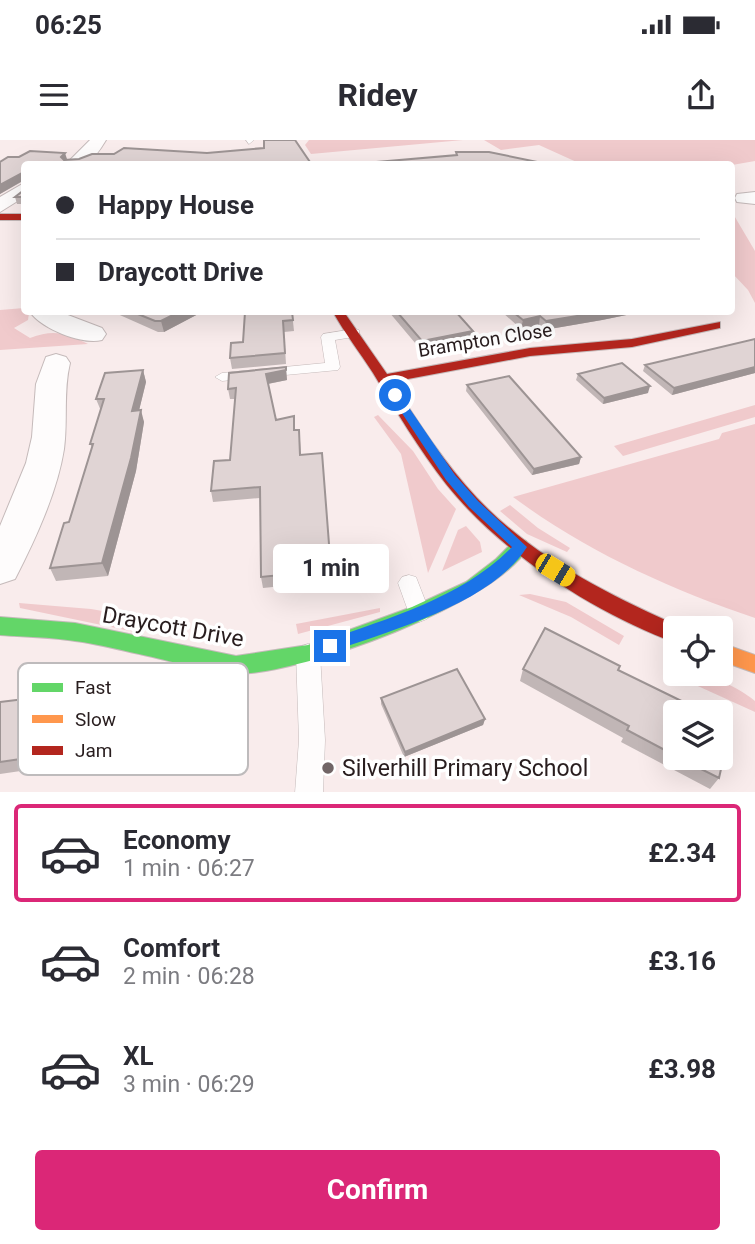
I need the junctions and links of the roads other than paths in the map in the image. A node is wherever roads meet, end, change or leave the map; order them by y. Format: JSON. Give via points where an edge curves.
{"nodes":[{"id":1,"x":98,"y":140,"type":"edge"},
{"id":2,"x":78,"y":161,"type":"edge"},
{"id":3,"x":21,"y":191,"type":"edge"},
{"id":4,"x":0,"y":206,"type":"edge"},
{"id":5,"x":0,"y":217,"type":"edge"},
{"id":6,"x":21,"y":217,"type":"edge"},
{"id":7,"x":48,"y":315,"type":"edge"},
{"id":8,"x":340,"y":315,"type":"edge"},
{"id":9,"x":716,"y":325,"type":"dead end"},
{"id":10,"x":354,"y":333,"type":"junction"},
{"id":11,"x":92,"y":334,"type":"dead end"},
{"id":12,"x":56,"y":363,"type":"dead end"},
{"id":13,"x":222,"y":377,"type":"dead end"},
{"id":14,"x":384,"y":379,"type":"junction"},
{"id":15,"x":520,"y":547,"type":"junction"},
{"id":16,"x":0,"y":568,"type":"edge"},
{"id":17,"x":409,"y":583,"type":"dead end"},
{"id":18,"x":419,"y":613,"type":"junction"},
{"id":19,"x":0,"y":626,"type":"edge"},
{"id":20,"x":663,"y":628,"type":"edge"},
{"id":21,"x":308,"y":654,"type":"junction"},
{"id":22,"x":733,"y":656,"type":"edge"},
{"id":23,"x":226,"y":663,"type":"edge"},
{"id":24,"x":248,"y":663,"type":"edge"},
{"id":25,"x":755,"y":664,"type":"edge"},
{"id":26,"x":309,"y":792,"type":"edge"}],
"edges":[{"from":1,"to":2,"type":"street"},
{"from":3,"to":4,"type":"street"},
{"from":5,"to":6,"type":"street"},
{"from":7,"to":11,"type":"street"},
{"from":8,"to":10,"type":"street"},
{"from":9,"to":14,"type":"street","name":"Brampton Close","via":[[632,343],[530,352]]},
{"from":10,"to":13,"type":"lane","via":[[328,337],[333,367]]},
{"from":10,"to":14,"type":"street"},
{"from":12,"to":16,"type":"street","via":[[42,468]]},
{"from":14,"to":15,"type":"street","via":[[450,478]]},
{"from":15,"to":18,"type":"street","name":"Draycott Drive","via":[[473,587]]},
{"from":15,"to":20,"type":"street","via":[[593,593]]},
{"from":17,"to":18,"type":"lane"},
{"from":18,"to":21,"type":"street","name":"Draycott Drive"},
{"from":19,"to":23,"type":"street","name":"Draycott Drive","via":[[75,632]]},
{"from":21,"to":24,"type":"street","name":"Draycott Drive"},
{"from":21,"to":26,"type":"lane"},
{"from":22,"to":25,"type":"street"}]}
